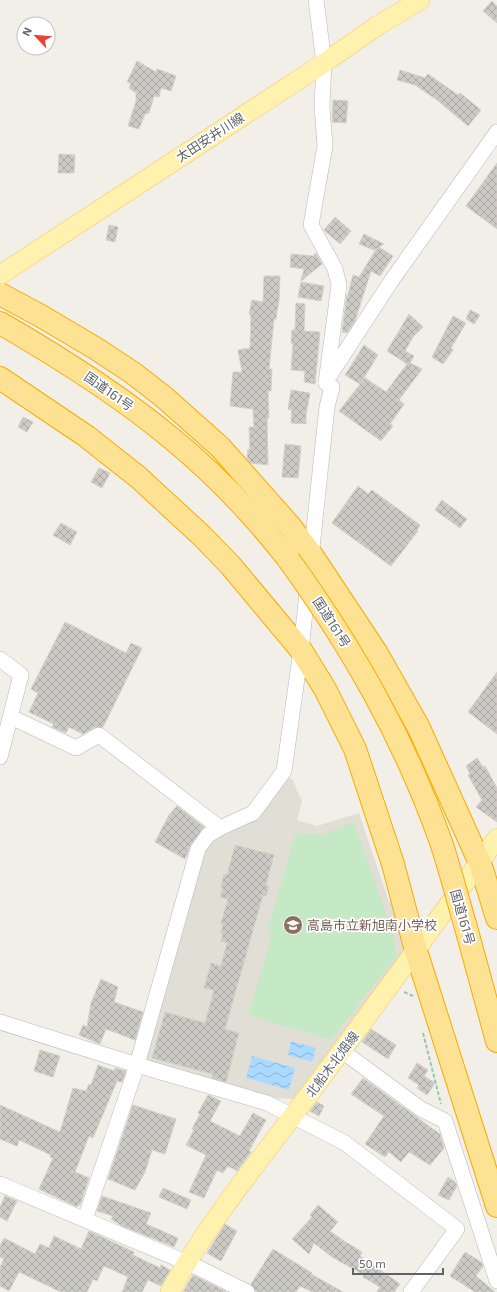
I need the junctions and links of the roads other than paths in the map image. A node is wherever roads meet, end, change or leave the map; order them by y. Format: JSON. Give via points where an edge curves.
{"nodes":[{"id":1,"x":316,"y":0,"type":"edge"},
{"id":2,"x":420,"y":0,"type":"edge"},
{"id":3,"x":324,"y":63,"type":"junction"},
{"id":4,"x":497,"y":132,"type":"edge"},
{"id":5,"x":0,"y":275,"type":"edge"},
{"id":6,"x":0,"y":294,"type":"edge"},
{"id":7,"x":0,"y":323,"type":"edge"},
{"id":8,"x":0,"y":378,"type":"edge"},
{"id":9,"x":326,"y":383,"type":"junction"},
{"id":10,"x":311,"y":554,"type":"junction"},
{"id":11,"x":301,"y":650,"type":"junction"},
{"id":12,"x":0,"y":659,"type":"edge"},
{"id":13,"x":11,"y":717,"type":"junction"},
{"id":14,"x":0,"y":757,"type":"edge"},
{"id":15,"x":220,"y":828,"type":"junction"},
{"id":16,"x":497,"y":838,"type":"edge"},
{"id":17,"x":480,"y":863,"type":"junction"},
{"id":18,"x":497,"y":918,"type":"edge"},
{"id":19,"x":416,"y":951,"type":"junction"},
{"id":20,"x":0,"y":1022,"type":"edge"},
{"id":21,"x":497,"y":1041,"type":"edge"},
{"id":22,"x":342,"y":1051,"type":"junction"},
{"id":23,"x":137,"y":1066,"type":"junction"},
{"id":24,"x":292,"y":1117,"type":"junction"},
{"id":25,"x":0,"y":1184,"type":"edge"},
{"id":26,"x":497,"y":1206,"type":"edge"},
{"id":27,"x":85,"y":1219,"type":"junction"},
{"id":28,"x":186,"y":1263,"type":"junction"},
{"id":29,"x":497,"y":1281,"type":"edge"},
{"id":30,"x":170,"y":1292,"type":"edge"},
{"id":31,"x":247,"y":1292,"type":"edge"},
{"id":32,"x":411,"y":1292,"type":"edge"}],
"edges":[{"from":1,"to":3,"type":"street"},
{"from":2,"to":3,"type":"main road","name":"太田安井川線"},
{"from":3,"to":5,"type":"main road","name":"太田安井川線"},
{"from":3,"to":9,"type":"street","via":[[322,106],[325,146],[311,225],[335,268],[339,285]]},
{"from":4,"to":9,"type":"street","via":[[392,280],[334,366]]},
{"from":6,"to":10,"type":"highway","via":[[95,348],[165,398],[224,452],[273,506]]},
{"from":7,"to":21,"type":"highway","name":"国道161号","bridge":true,"via":[[79,371],[171,437],[248,511],[289,560],[323,607],[373,688],[415,775],[441,843]]},
{"from":8,"to":11,"type":"highway","via":[[86,436],[138,477],[231,566]]},
{"from":9,"to":10,"type":"street","via":[[332,387],[327,407]]},
{"from":10,"to":11,"type":"street"},
{"from":10,"to":17,"type":"highway","via":[[376,652],[418,726]]},
{"from":11,"to":15,"type":"street","via":[[284,771],[252,813]]},
{"from":11,"to":19,"type":"highway","via":[[325,689],[355,749],[393,864]]},
{"from":12,"to":13,"type":"street","via":[[21,675]]},
{"from":13,"to":14,"type":"street"},
{"from":13,"to":15,"type":"street","via":[[76,748],[99,735]]},
{"from":15,"to":23,"type":"street","via":[[208,836],[198,849]]},
{"from":16,"to":17,"type":"main road","name":"北船木北畑線"},
{"from":17,"to":18,"type":"highway"},
{"from":17,"to":19,"type":"main road","name":"北船木北畑線"},
{"from":19,"to":22,"type":"main road","name":"北船木北畑線"},
{"from":19,"to":26,"type":"highway"},
{"from":20,"to":23,"type":"street"},
{"from":22,"to":24,"type":"main road","name":"北船木北畑線"},
{"from":22,"to":29,"type":"street","via":[[422,1109],[445,1121]]},
{"from":23,"to":24,"type":"street","via":[[266,1103]]},
{"from":23,"to":27,"type":"street"},
{"from":24,"to":28,"type":"main road","name":"北船木北畑線"},
{"from":24,"to":32,"type":"street","via":[[346,1143],[457,1230]]},
{"from":25,"to":27,"type":"street"},
{"from":27,"to":28,"type":"street"},
{"from":28,"to":30,"type":"main road","name":"北船木北畑線"},
{"from":28,"to":31,"type":"street"}]}
